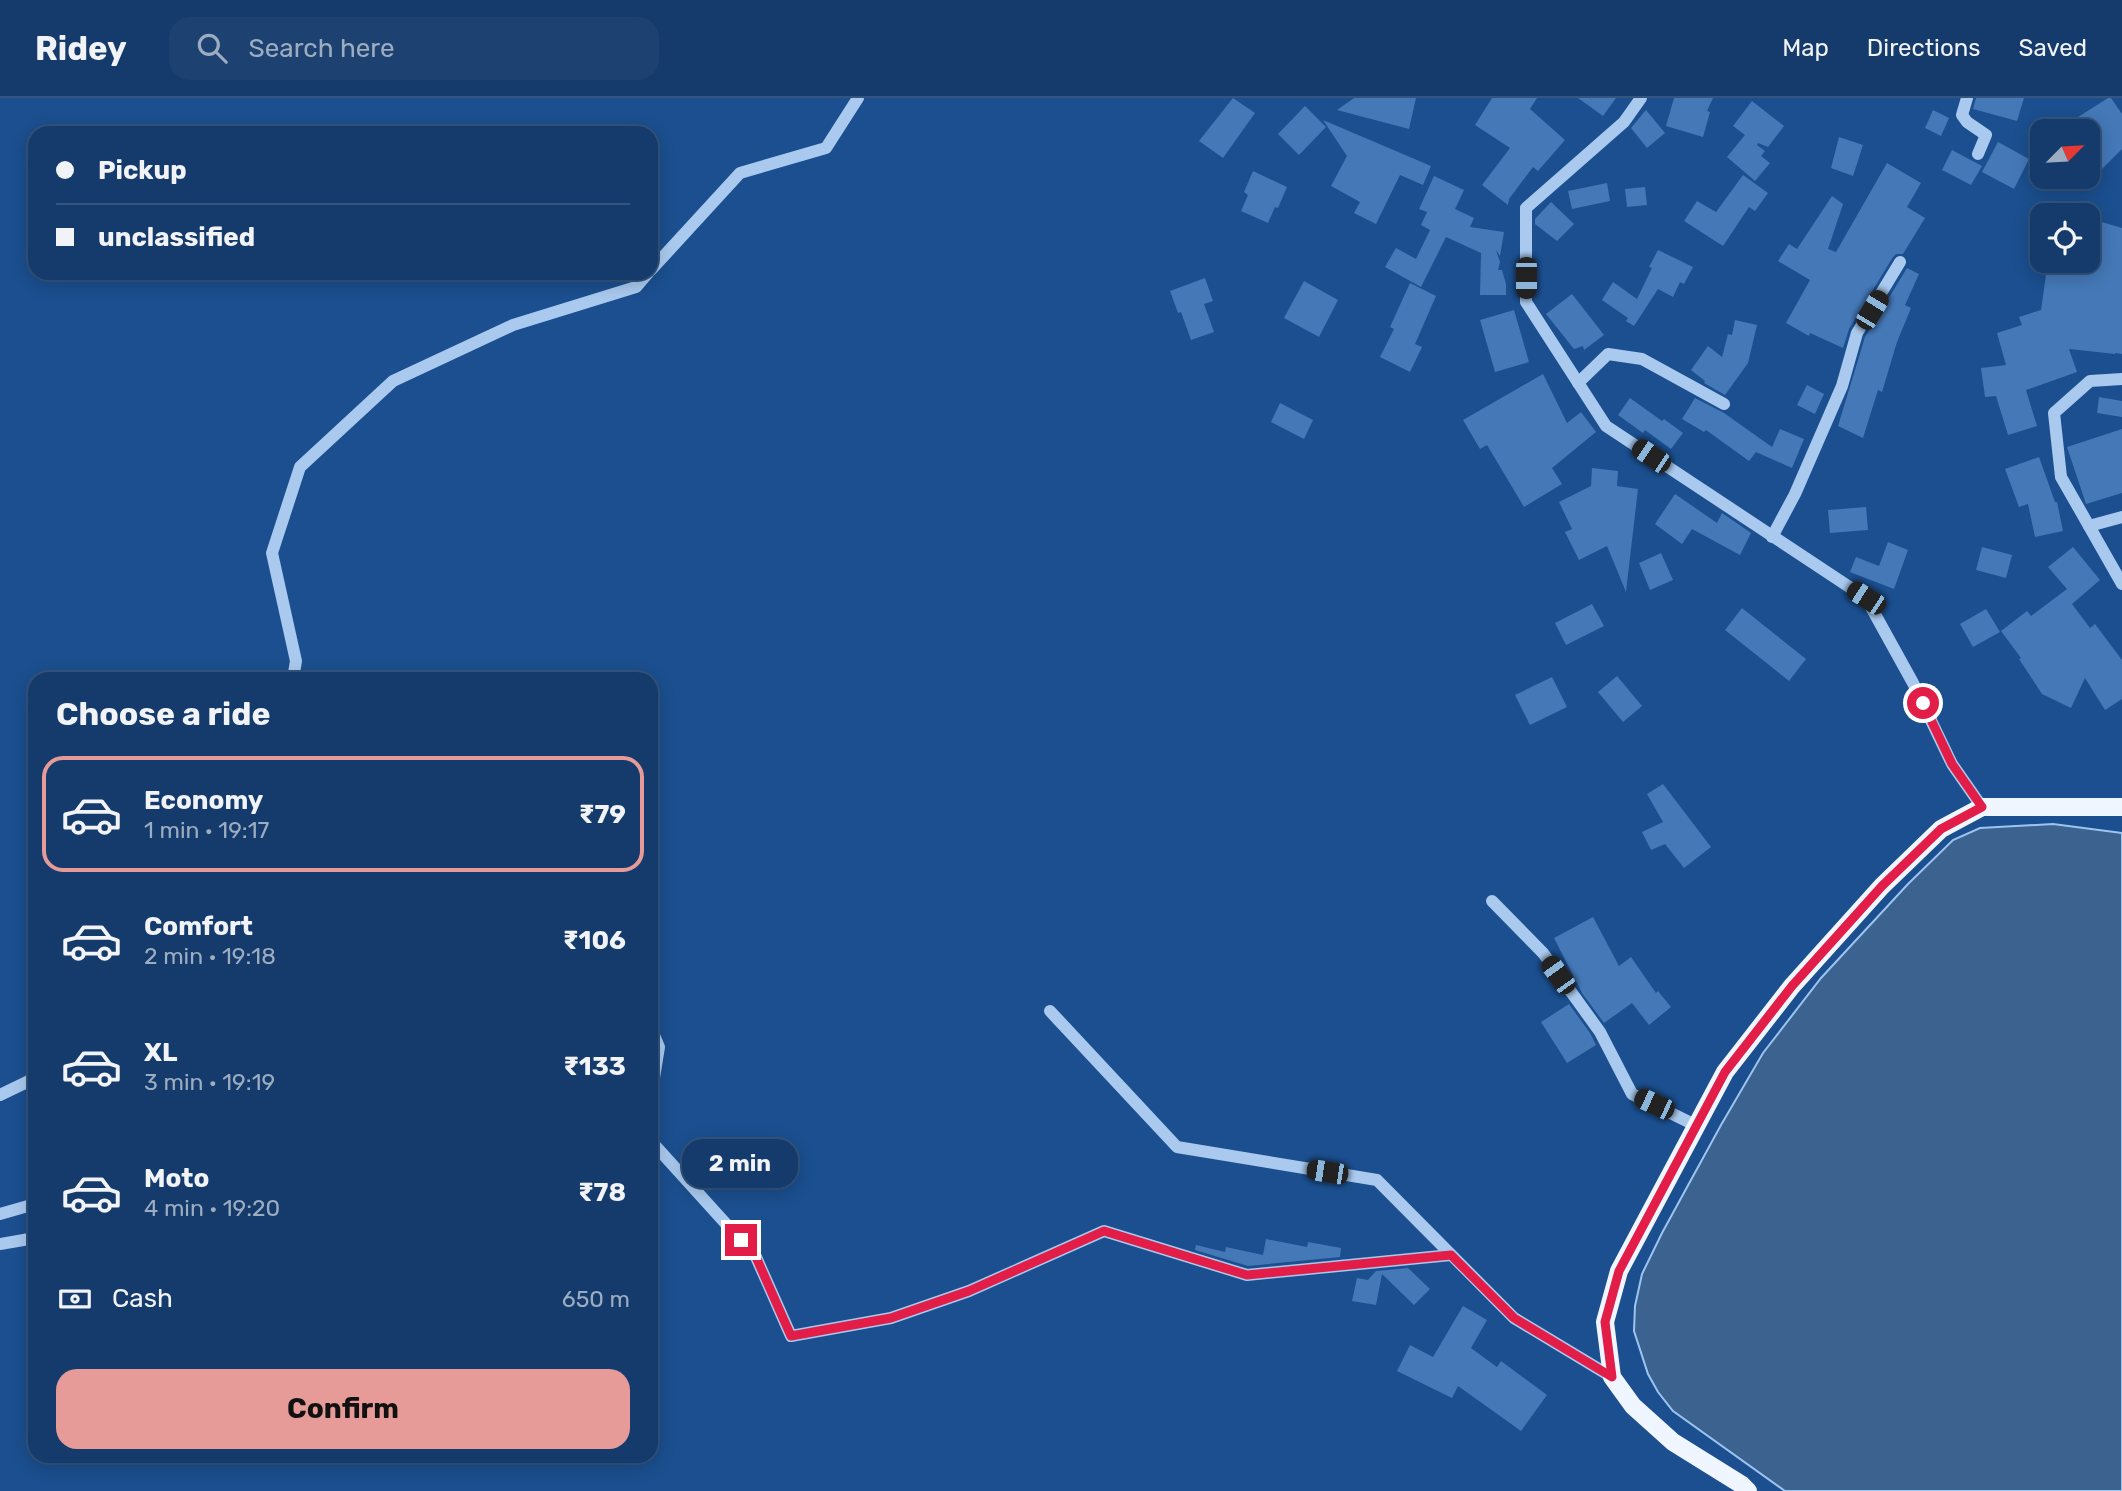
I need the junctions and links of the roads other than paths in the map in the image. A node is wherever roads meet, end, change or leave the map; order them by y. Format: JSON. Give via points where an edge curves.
{"nodes":[{"id":1,"x":859,"y":98,"type":"edge"},
{"id":2,"x":1641,"y":98,"type":"edge"},
{"id":3,"x":1967,"y":98,"type":"edge"},
{"id":4,"x":1978,"y":154,"type":"dead end"},
{"id":5,"x":658,"y":262,"type":"edge"},
{"id":6,"x":1900,"y":262,"type":"dead end"},
{"id":7,"x":642,"y":280,"type":"edge"},
{"id":8,"x":2122,"y":379,"type":"edge"},
{"id":9,"x":1578,"y":383,"type":"junction"},
{"id":10,"x":1724,"y":404,"type":"dead end"},
{"id":11,"x":2122,"y":517,"type":"edge"},
{"id":12,"x":2089,"y":526,"type":"junction"},
{"id":13,"x":1772,"y":537,"type":"junction"},
{"id":14,"x":2122,"y":584,"type":"edge"},
{"id":15,"x":294,"y":672,"type":"edge"},
{"id":16,"x":1982,"y":807,"type":"junction"},
{"id":17,"x":2122,"y":807,"type":"edge"},
{"id":18,"x":1492,"y":901,"type":"dead end"},
{"id":19,"x":1050,"y":1011,"type":"dead end"},
{"id":20,"x":28,"y":1081,"type":"edge"},
{"id":21,"x":0,"y":1095,"type":"edge"},
{"id":22,"x":1696,"y":1126,"type":"junction"},
{"id":23,"x":658,"y":1149,"type":"edge"},
{"id":24,"x":28,"y":1206,"type":"edge"},
{"id":25,"x":0,"y":1214,"type":"edge"},
{"id":26,"x":28,"y":1239,"type":"edge"},
{"id":27,"x":0,"y":1244,"type":"edge"},
{"id":28,"x":1451,"y":1255,"type":"junction"},
{"id":29,"x":1612,"y":1377,"type":"junction"},
{"id":30,"x":1748,"y":1491,"type":"edge"}],
"edges":[{"from":1,"to":5,"type":"street","via":[[826,148],[740,173]]},
{"from":2,"to":9,"type":"street","via":[[1624,122],[1526,208],[1527,302]]},
{"from":3,"to":4,"type":"street","via":[[1962,116],[1986,135]]},
{"from":6,"to":13,"type":"street","via":[[1857,333],[1842,386]]},
{"from":7,"to":15,"type":"street","via":[[636,286],[513,325],[393,381],[300,467],[272,553],[296,661]]},
{"from":8,"to":12,"type":"street","via":[[2090,381],[2054,413],[2061,477]]},
{"from":9,"to":10,"type":"street","via":[[1608,354],[1642,359]]},
{"from":9,"to":13,"type":"street","via":[[1606,425]]},
{"from":11,"to":12,"type":"street"},
{"from":12,"to":14,"type":"street"},
{"from":13,"to":16,"type":"street","via":[[1866,598],[1952,764]]},
{"from":16,"to":17,"type":"main road"},
{"from":16,"to":22,"type":"main road","via":[[1941,829],[1801,976],[1725,1072]]},
{"from":18,"to":22,"type":"street","via":[[1543,953],[1600,1032],[1632,1094]]},
{"from":19,"to":28,"type":"street","via":[[1177,1147],[1377,1180]]},
{"from":20,"to":21,"type":"street"},
{"from":22,"to":29,"type":"main road","via":[[1619,1271],[1605,1322]]},
{"from":23,"to":28,"type":"street","via":[[756,1257],[791,1336],[891,1318],[969,1291],[1104,1231],[1247,1275]]},
{"from":24,"to":25,"type":"street"},
{"from":26,"to":27,"type":"street"},
{"from":28,"to":29,"type":"street","via":[[1514,1318]]},
{"from":29,"to":30,"type":"main road","via":[[1633,1406],[1673,1442]]}]}
